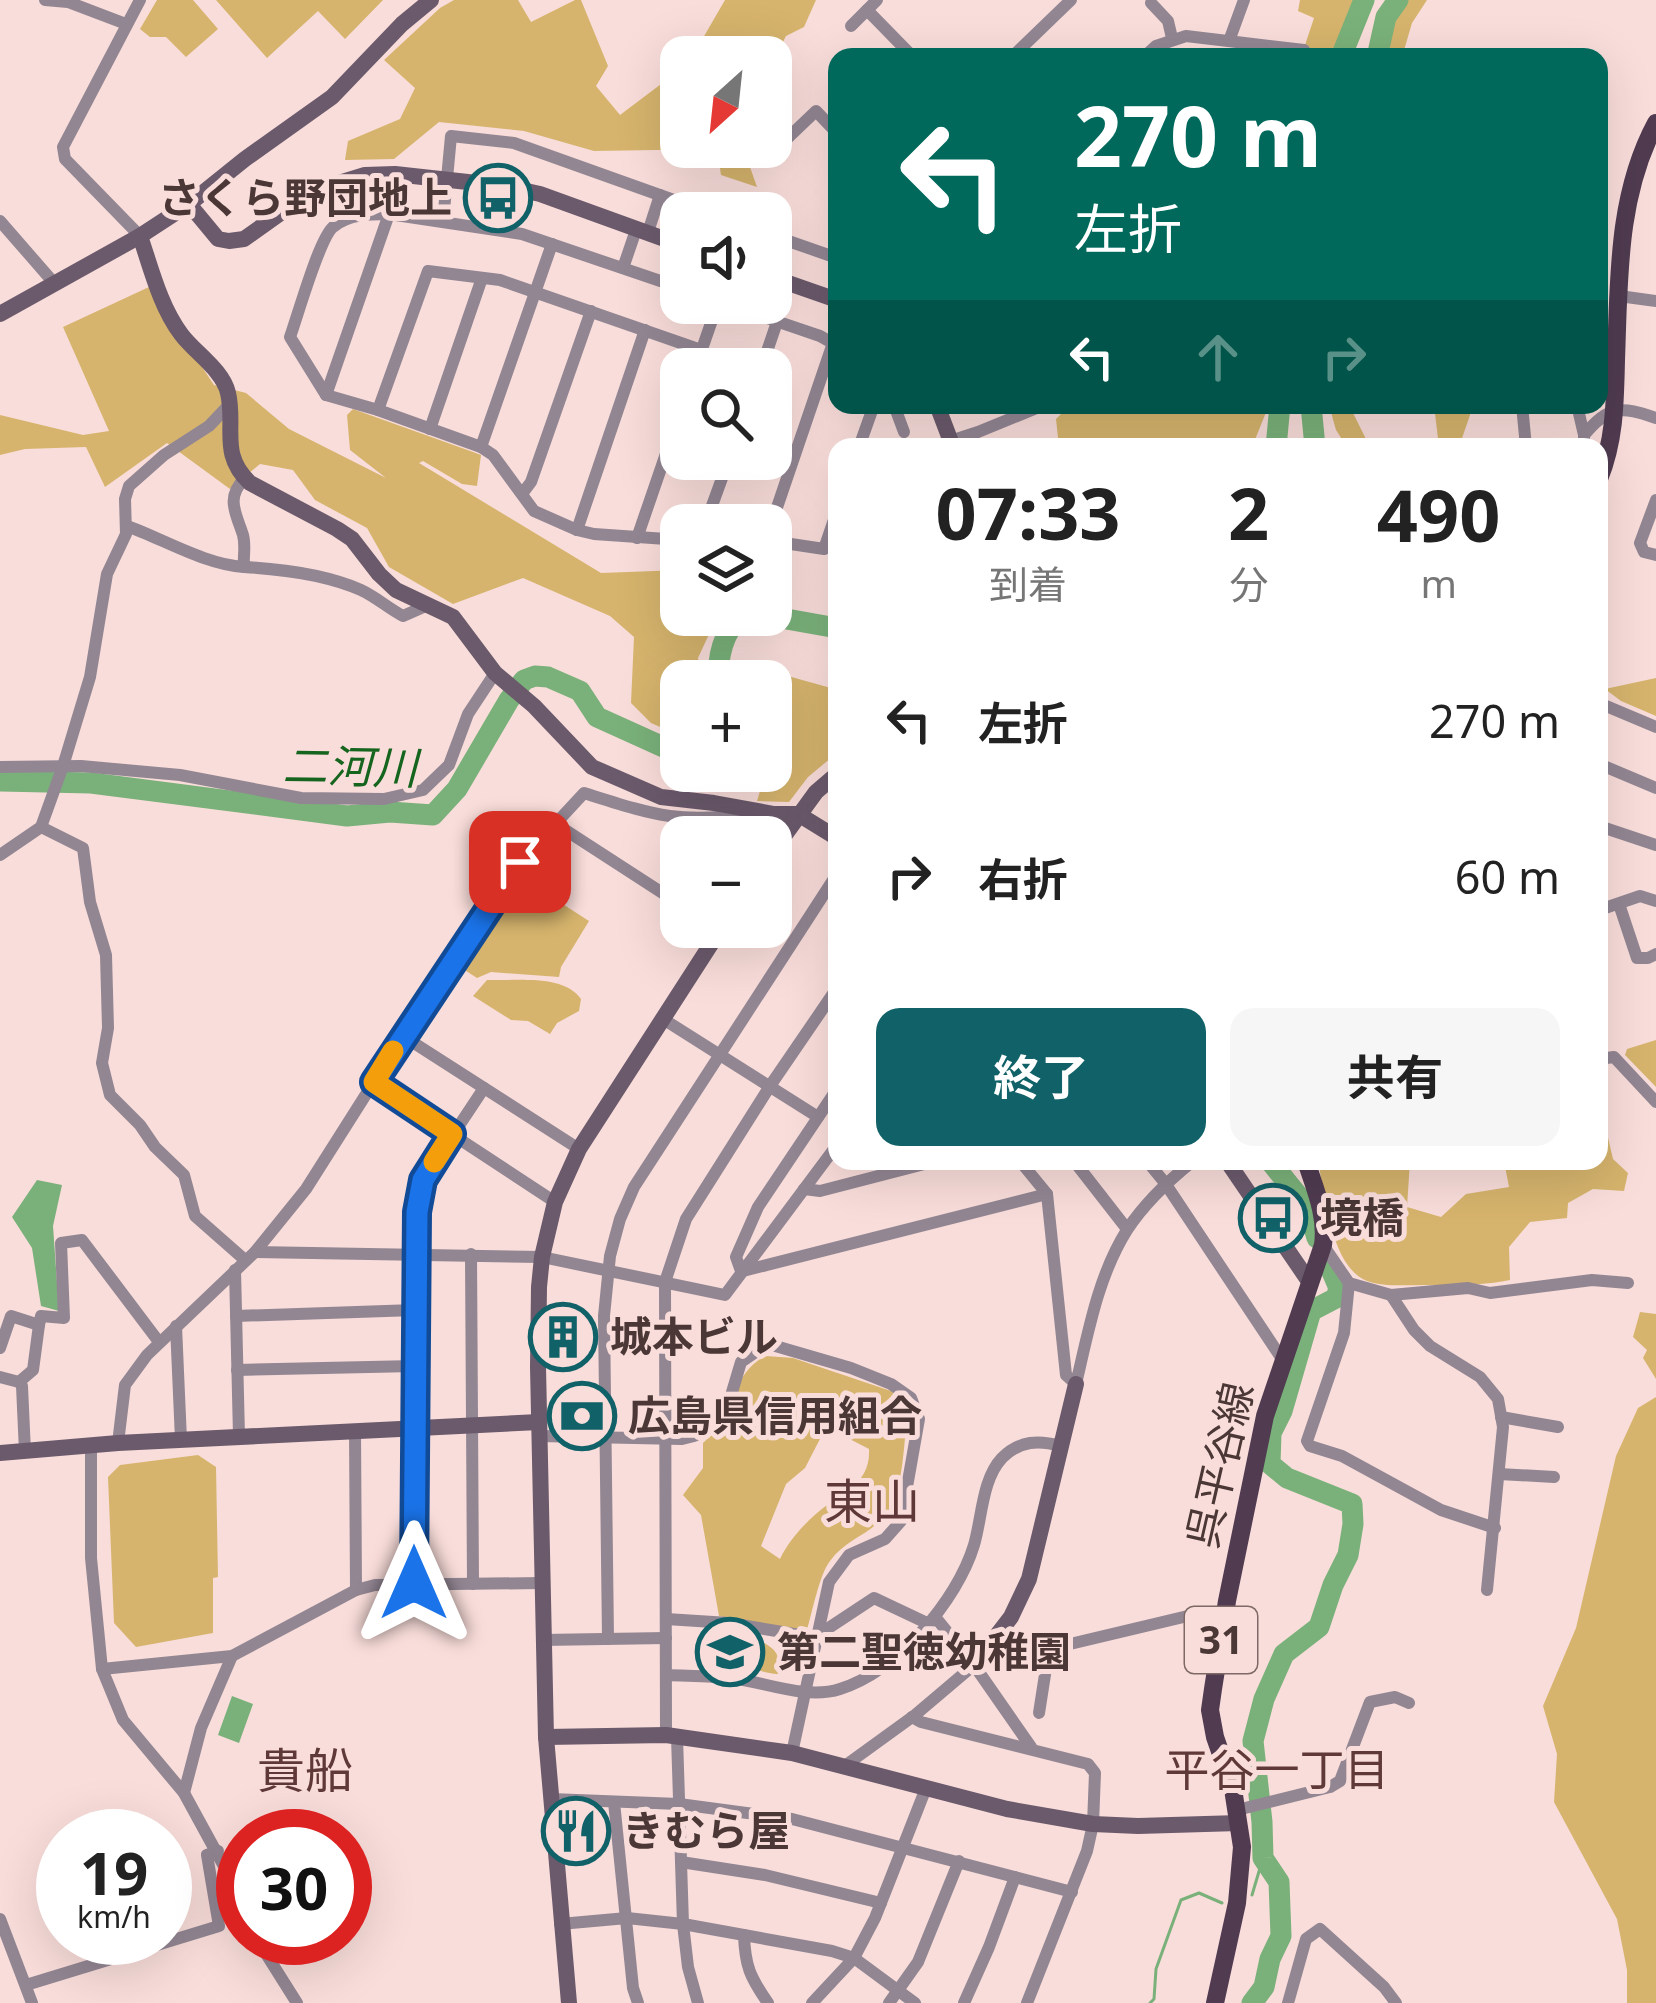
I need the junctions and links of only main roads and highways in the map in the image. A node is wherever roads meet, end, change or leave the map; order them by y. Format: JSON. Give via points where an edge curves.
{"nodes":[{"id":1,"x":1654,"y":130,"type":"edge"},
{"id":2,"x":1608,"y":452,"type":"edge"},
{"id":3,"x":1309,"y":1170,"type":"edge"},
{"id":4,"x":1215,"y":2003,"type":"edge"}],
"edges":[{"from":1,"to":2,"type":"main road","via":[[1638,163],[1619,254]]},
{"from":3,"to":4,"type":"main road","name":"呉平谷線","number":"31","via":[[1323,1245],[1264,1417],[1210,1710],[1243,1813],[1237,1903]]}]}
